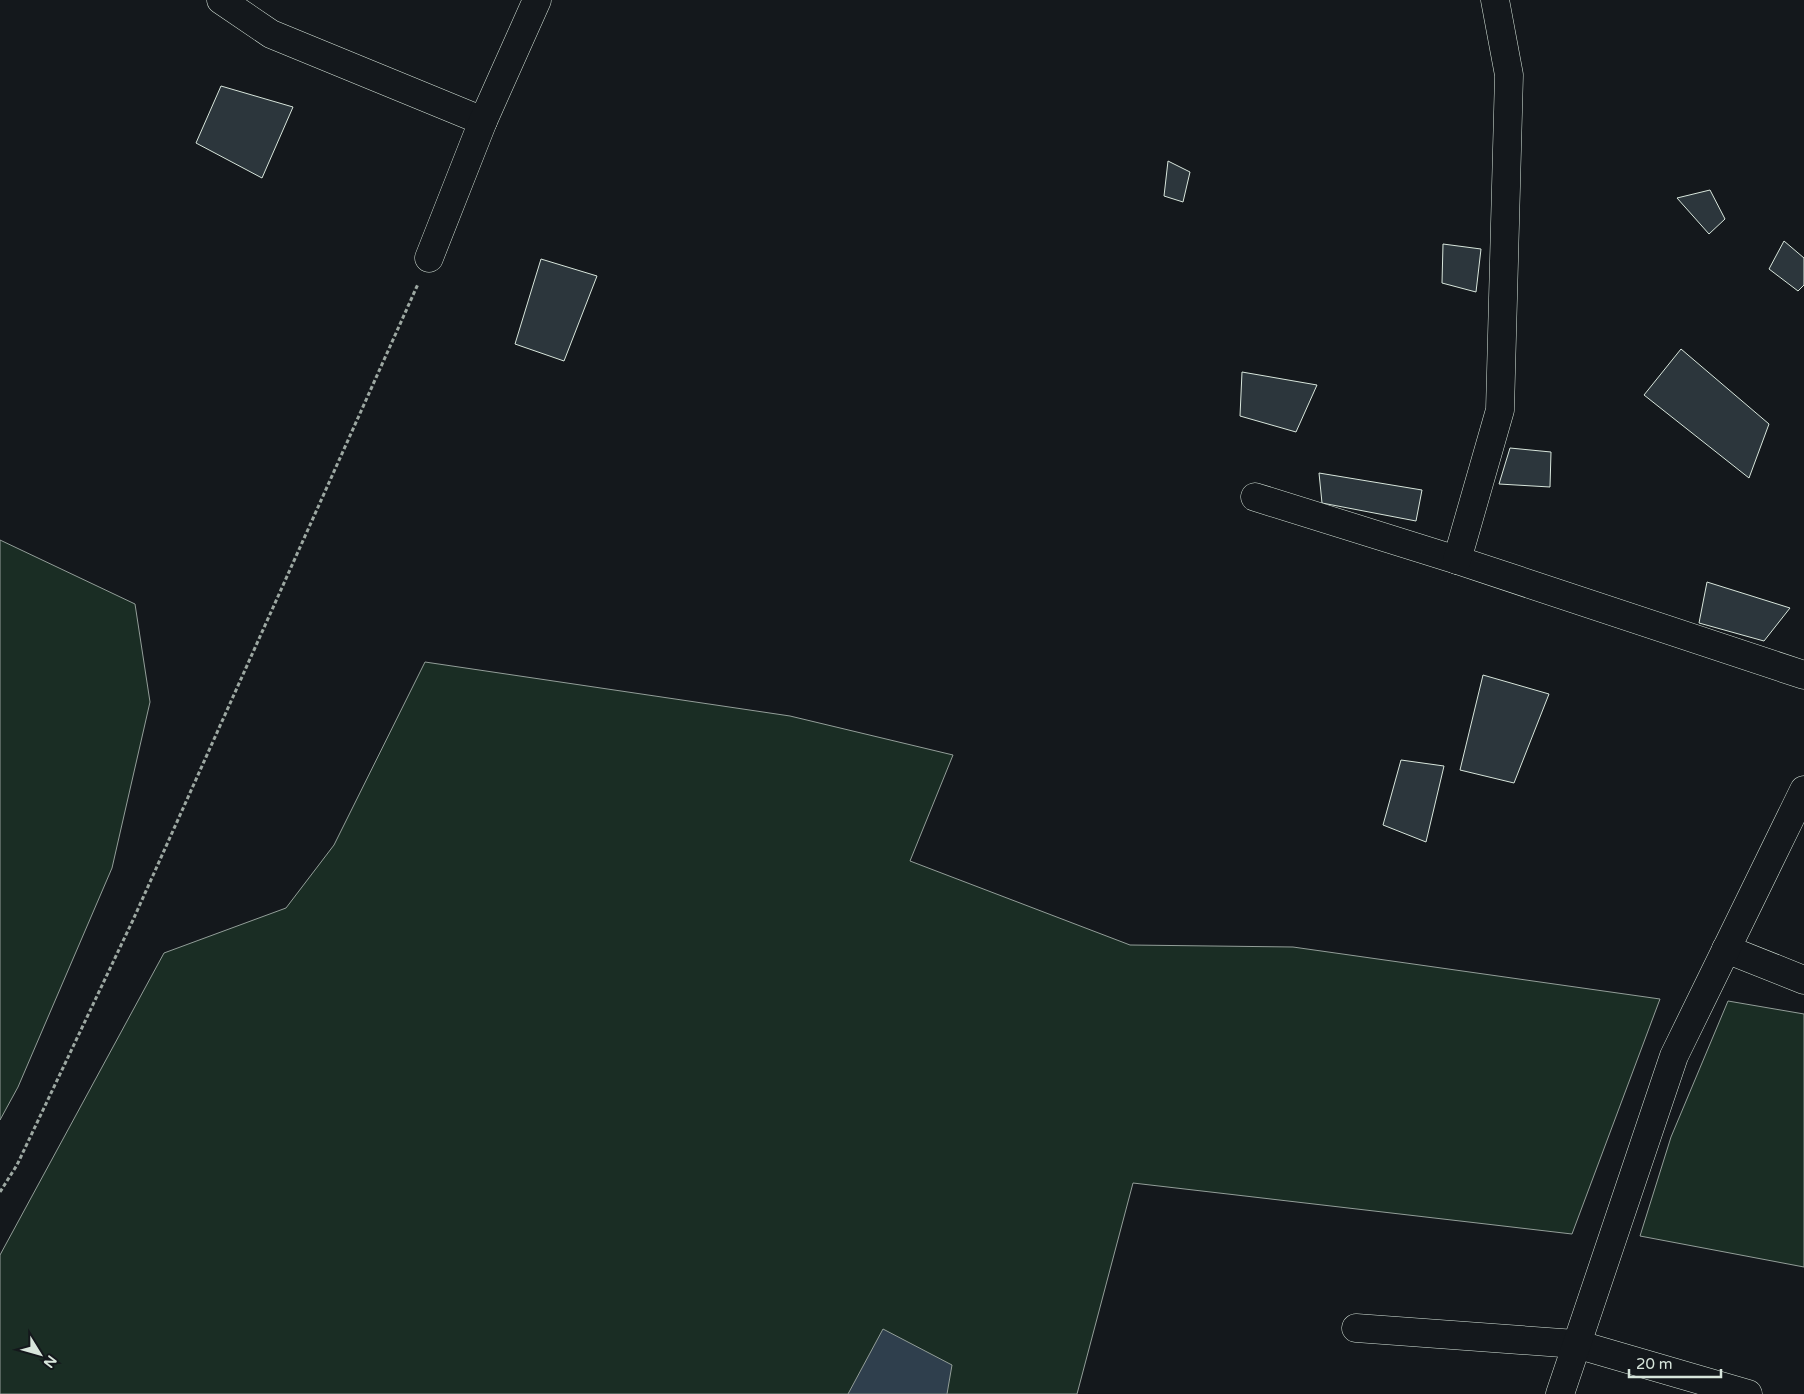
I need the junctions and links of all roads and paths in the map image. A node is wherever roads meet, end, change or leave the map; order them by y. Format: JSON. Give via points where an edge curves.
{"nodes":[{"id":1,"x":221,"y":0,"type":"edge"},
{"id":2,"x":537,"y":0,"type":"edge"},
{"id":3,"x":1495,"y":0,"type":"edge"},
{"id":4,"x":483,"y":121,"type":"junction"},
{"id":5,"x":429,"y":258,"type":"joint"},
{"id":6,"x":1255,"y":497,"type":"dead end"},
{"id":7,"x":1457,"y":560,"type":"junction"},
{"id":8,"x":1804,"y":675,"type":"edge"},
{"id":9,"x":1804,"y":790,"type":"edge"},
{"id":10,"x":1726,"y":949,"type":"junction"},
{"id":11,"x":1804,"y":980,"type":"edge"},
{"id":12,"x":0,"y":1192,"type":"edge"},
{"id":13,"x":1356,"y":1328,"type":"dead end"},
{"id":14,"x":1576,"y":1344,"type":"junction"},
{"id":15,"x":1560,"y":1394,"type":"edge"},
{"id":16,"x":1748,"y":1394,"type":"edge"}],
"edges":[{"from":1,"to":4,"type":"street","via":[[271,34]]},
{"from":2,"to":4,"type":"street"},
{"from":3,"to":7,"type":"street","via":[[1510,75],[1500,410]]},
{"from":4,"to":5,"type":"street"},
{"from":5,"to":12,"type":"path","via":[[133,920],[17,1165]]},
{"from":6,"to":7,"type":"street"},
{"from":7,"to":8,"type":"street"},
{"from":9,"to":10,"type":"street"},
{"from":10,"to":11,"type":"street"},
{"from":10,"to":14,"type":"street","via":[[1674,1056]]},
{"from":13,"to":14,"type":"street"},
{"from":14,"to":15,"type":"street"},
{"from":14,"to":16,"type":"street"}]}
